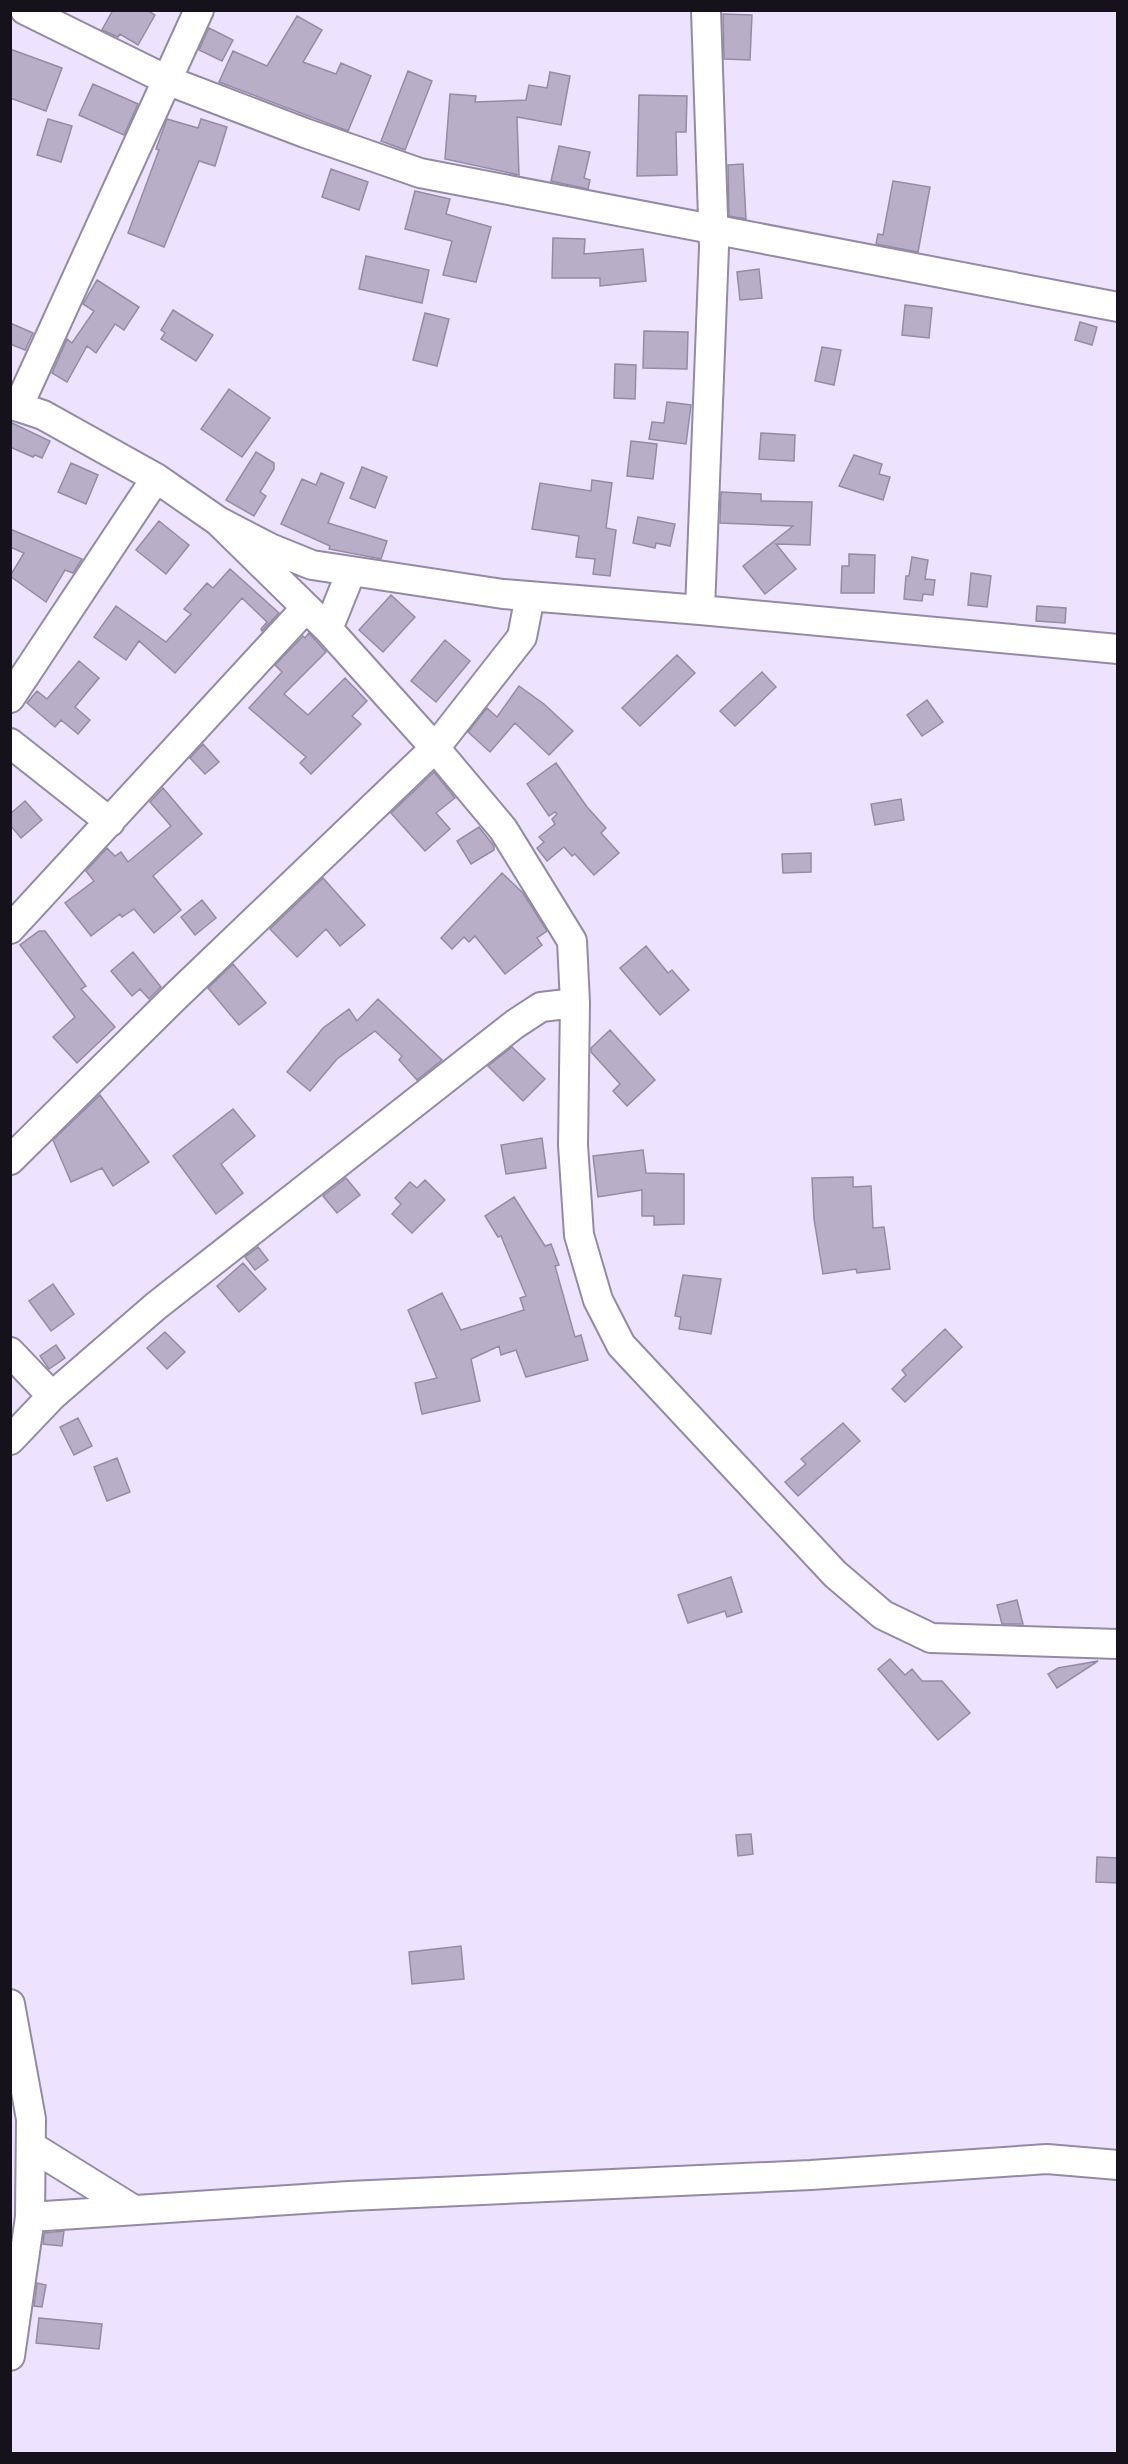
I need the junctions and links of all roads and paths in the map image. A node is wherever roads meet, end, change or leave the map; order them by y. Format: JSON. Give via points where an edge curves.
{"nodes":[{"id":1,"x":25,"y":10,"type":"edge"},
{"id":2,"x":199,"y":10,"type":"edge"},
{"id":3,"x":706,"y":10,"type":"edge"},
{"id":4,"x":169,"y":81,"type":"junction"},
{"id":5,"x":713,"y":232,"type":"junction"},
{"id":6,"x":1118,"y":307,"type":"edge"},
{"id":7,"x":14,"y":405,"type":"edge"},
{"id":8,"x":156,"y":478,"type":"junction"},
{"id":9,"x":218,"y":521,"type":"junction"},
{"id":10,"x":351,"y":572,"type":"junction"},
{"id":11,"x":530,"y":596,"type":"junction"},
{"id":12,"x":305,"y":609,"type":"junction"},
{"id":13,"x":700,"y":610,"type":"junction"},
{"id":14,"x":328,"y":629,"type":"junction"},
{"id":15,"x":1118,"y":649,"type":"edge"},
{"id":16,"x":10,"y":698,"type":"edge"},
{"id":17,"x":10,"y":743,"type":"edge"},
{"id":18,"x":435,"y":747,"type":"junction"},
{"id":19,"x":110,"y":822,"type":"junction"},
{"id":20,"x":10,"y":929,"type":"edge"},
{"id":21,"x":575,"y":1003,"type":"junction"},
{"id":22,"x":10,"y":1160,"type":"edge"},
{"id":23,"x":10,"y":1352,"type":"edge"},
{"id":24,"x":52,"y":1396,"type":"junction"},
{"id":25,"x":10,"y":1440,"type":"edge"},
{"id":26,"x":1118,"y":1644,"type":"edge"},
{"id":27,"x":10,"y":2004,"type":"edge"},
{"id":28,"x":31,"y":2145,"type":"junction"},
{"id":29,"x":1118,"y":2165,"type":"edge"},
{"id":30,"x":134,"y":2210,"type":"junction"},
{"id":31,"x":30,"y":2217,"type":"junction"},
{"id":32,"x":10,"y":2356,"type":"edge"}],
"edges":[{"from":1,"to":4,"type":"street"},
{"from":2,"to":4,"type":"street"},
{"from":3,"to":5,"type":"street"},
{"from":4,"to":5,"type":"street","via":[[420,173]]},
{"from":4,"to":7,"type":"street"},
{"from":5,"to":6,"type":"street"},
{"from":5,"to":13,"type":"street"},
{"from":7,"to":8,"type":"street","via":[[43,415]]},
{"from":8,"to":9,"type":"street"},
{"from":8,"to":16,"type":"street"},
{"from":9,"to":10,"type":"street","via":[[312,565]]},
{"from":9,"to":12,"type":"street"},
{"from":10,"to":11,"type":"street"},
{"from":10,"to":14,"type":"street"},
{"from":11,"to":13,"type":"street"},
{"from":11,"to":18,"type":"street","via":[[522,638]]},
{"from":12,"to":14,"type":"street"},
{"from":12,"to":19,"type":"street"},
{"from":13,"to":15,"type":"street"},
{"from":14,"to":18,"type":"street"},
{"from":17,"to":19,"type":"street"},
{"from":18,"to":21,"type":"street","via":[[503,829],[572,941]]},
{"from":18,"to":22,"type":"street"},
{"from":19,"to":20,"type":"street"},
{"from":21,"to":24,"type":"street","via":[[541,1007],[515,1024],[156,1306]]},
{"from":21,"to":26,"type":"street","via":[[573,1145],[579,1235],[598,1300],[621,1345],[835,1574],[883,1615],[931,1638]]},
{"from":23,"to":24,"type":"street"},
{"from":24,"to":25,"type":"street"},
{"from":27,"to":28,"type":"street","via":[[31,2119]]},
{"from":28,"to":30,"type":"street"},
{"from":28,"to":31,"type":"street"},
{"from":29,"to":30,"type":"street","via":[[1047,2159]]},
{"from":30,"to":31,"type":"street"},
{"from":31,"to":32,"type":"street"}]}
